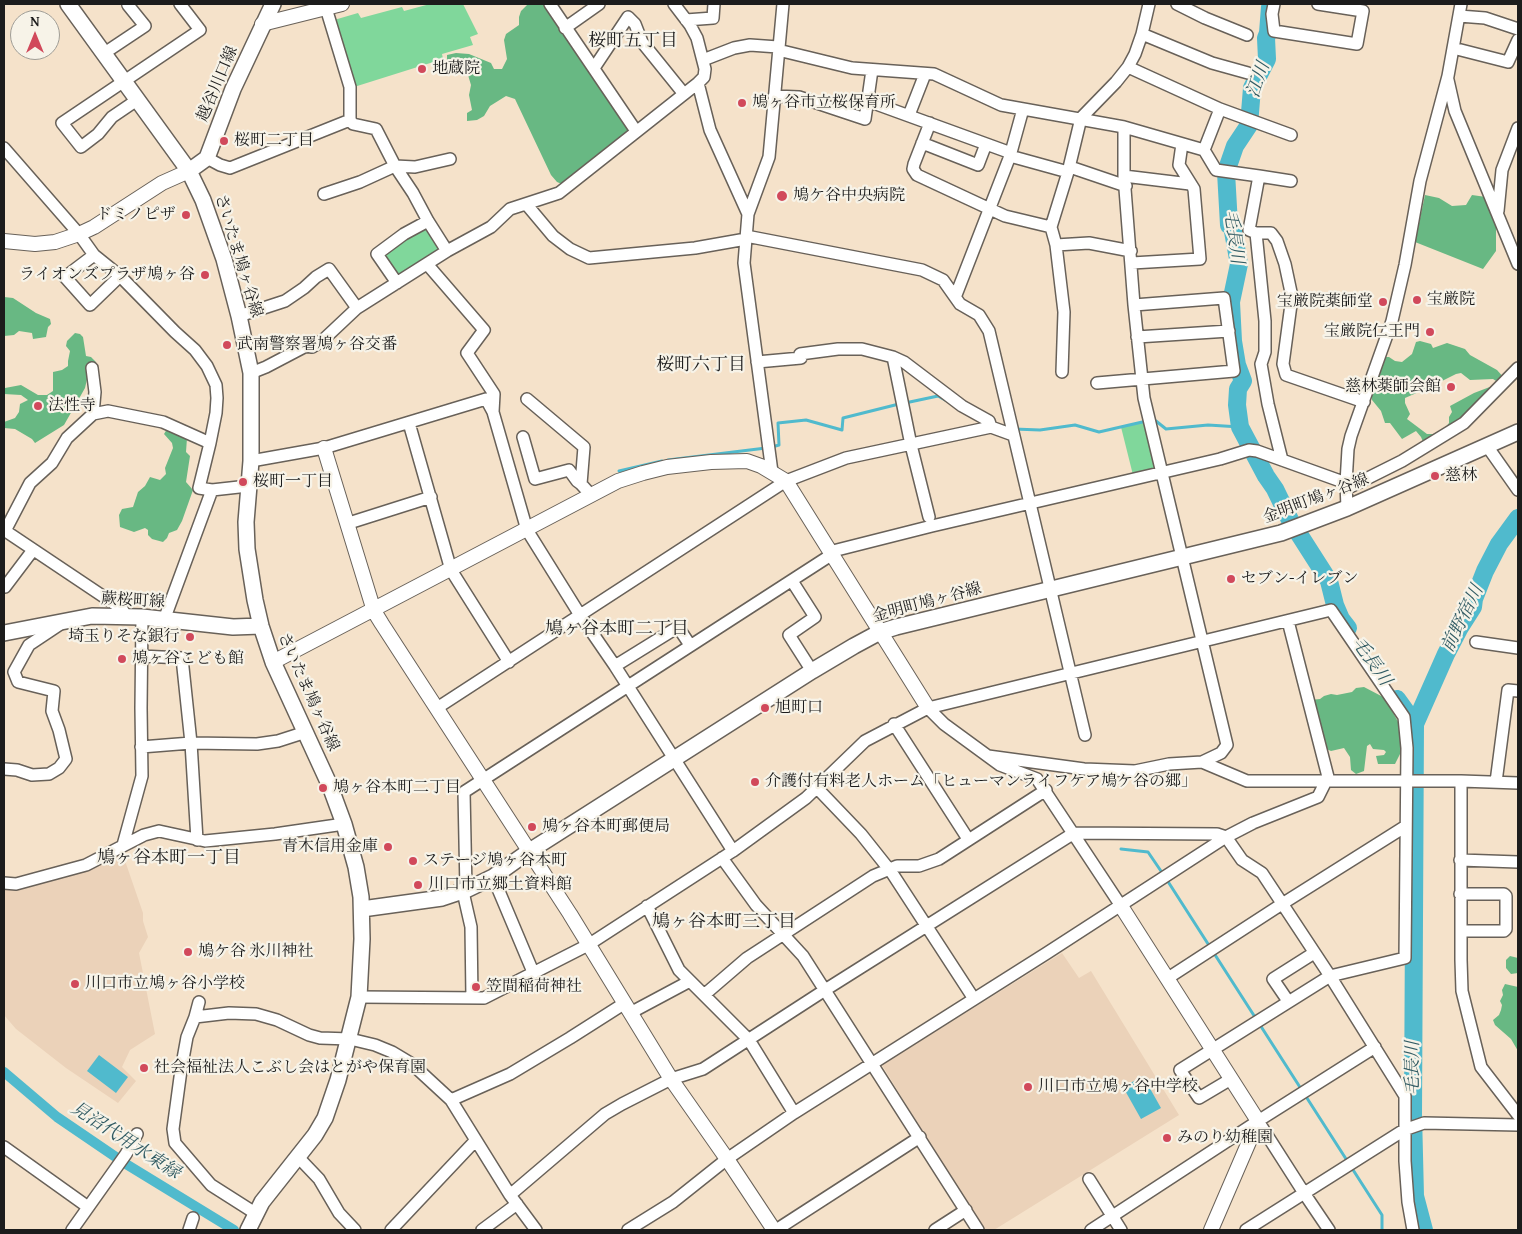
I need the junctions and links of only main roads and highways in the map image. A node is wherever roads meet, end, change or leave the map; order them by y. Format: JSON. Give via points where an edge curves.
{"nodes":[{"id":1,"x":68,"y":4,"type":"edge"},
{"id":2,"x":273,"y":4,"type":"edge"},
{"id":3,"x":189,"y":171,"type":"junction"},
{"id":4,"x":1518,"y":432,"type":"edge"},
{"id":5,"x":261,"y":626,"type":"junction"},
{"id":6,"x":4,"y":633,"type":"edge"},
{"id":7,"x":362,"y":909,"type":"junction"},
{"id":8,"x":249,"y":1230,"type":"edge"}],
"edges":[{"from":1,"to":3,"type":"main road","name":"さいたま鳩ヶ谷線"},
{"from":2,"to":3,"type":"main road","name":"越谷川口線","via":[[233,89],[207,158]]},
{"from":3,"to":5,"type":"main road","name":"さいたま鳩ヶ谷線","via":[[224,259],[251,373],[247,549]]},
{"from":4,"to":7,"type":"main road","name":"金明町鳩ヶ谷線","via":[[1286,532],[880,632],[812,671],[493,877],[442,898]]},
{"from":5,"to":6,"type":"main road","name":"蕨桜町線","via":[[234,627],[142,617],[92,616]]},
{"from":5,"to":7,"type":"main road","name":"さいたま鳩ヶ谷線","via":[[273,662],[344,824],[356,867]]},
{"from":7,"to":8,"type":"main road","name":"さいたま鳩ヶ谷線","via":[[359,998],[350,1039],[325,1118],[272,1188]]}]}
